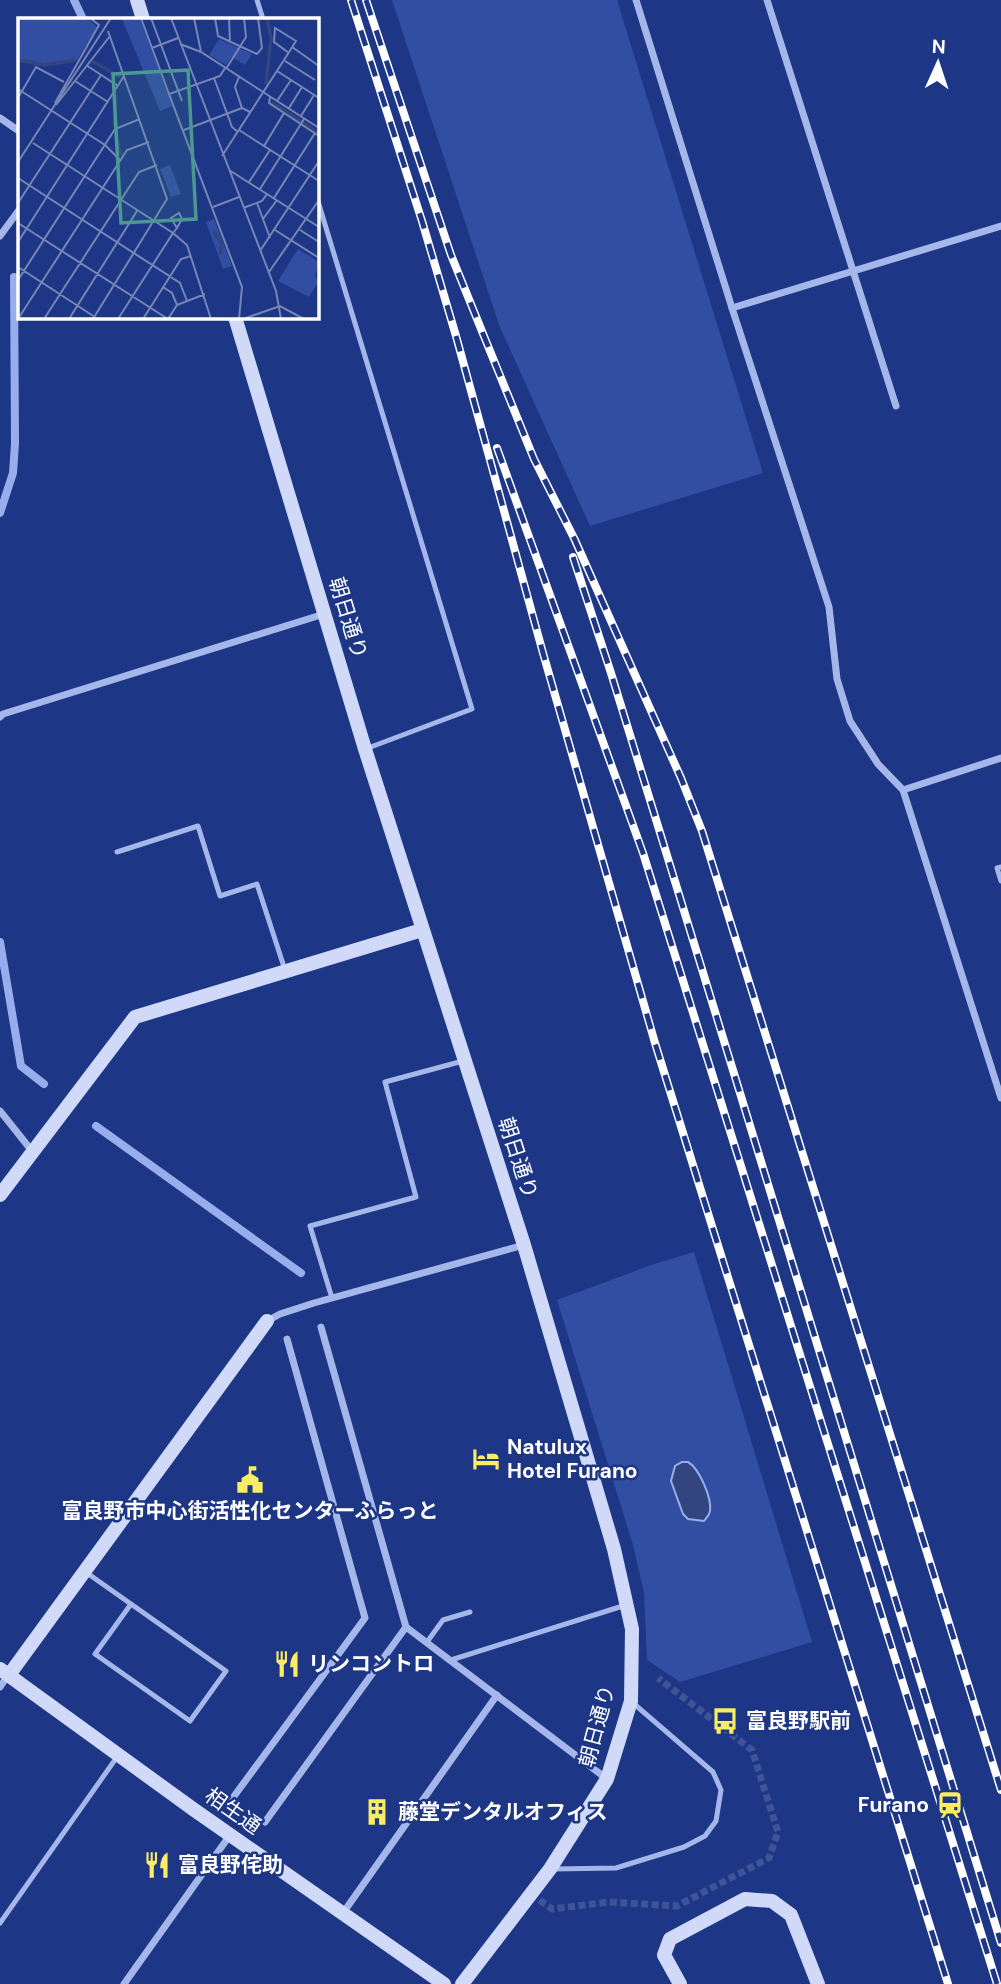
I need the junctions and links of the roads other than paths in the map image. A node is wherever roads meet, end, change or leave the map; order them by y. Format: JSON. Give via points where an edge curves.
{"nodes":[{"id":1,"x":137,"y":0,"type":"edge"},
{"id":2,"x":257,"y":0,"type":"edge"},
{"id":3,"x":636,"y":0,"type":"edge"},
{"id":4,"x":767,"y":0,"type":"edge"},
{"id":5,"x":143,"y":18,"type":"edge"},
{"id":6,"x":263,"y":18,"type":"edge"},
{"id":7,"x":0,"y":118,"type":"edge"},
{"id":8,"x":18,"y":130,"type":"edge"},
{"id":9,"x":318,"y":201,"type":"edge"},
{"id":10,"x":18,"y":211,"type":"edge"},
{"id":11,"x":1001,"y":226,"type":"edge"},
{"id":12,"x":0,"y":236,"type":"edge"},
{"id":13,"x":853,"y":272,"type":"junction"},
{"id":14,"x":732,"y":308,"type":"junction"},
{"id":15,"x":235,"y":318,"type":"edge"},
{"id":16,"x":896,"y":406,"type":"dead end"},
{"id":17,"x":324,"y":614,"type":"junction"},
{"id":18,"x":0,"y":717,"type":"edge"},
{"id":19,"x":365,"y":749,"type":"junction"},
{"id":20,"x":1001,"y":758,"type":"edge"},
{"id":21,"x":903,"y":790,"type":"junction"},
{"id":22,"x":117,"y":852,"type":"dead end"},
{"id":23,"x":1001,"y":867,"type":"edge"},
{"id":24,"x":1001,"y":881,"type":"edge"},
{"id":25,"x":422,"y":930,"type":"junction"},
{"id":26,"x":285,"y":972,"type":"junction"},
{"id":27,"x":464,"y":1061,"type":"junction"},
{"id":28,"x":1001,"y":1098,"type":"edge"},
{"id":29,"x":0,"y":1111,"type":"edge"},
{"id":30,"x":32,"y":1151,"type":"junction"},
{"id":31,"x":0,"y":1195,"type":"edge"},
{"id":32,"x":524,"y":1245,"type":"junction"},
{"id":33,"x":332,"y":1298,"type":"junction"},
{"id":34,"x":267,"y":1321,"type":"joint"},
{"id":35,"x":321,"y":1327,"type":"dead end"},
{"id":36,"x":287,"y":1339,"type":"dead end"},
{"id":37,"x":85,"y":1571,"type":"junction"},
{"id":38,"x":131,"y":1604,"type":"junction"},
{"id":39,"x":626,"y":1605,"type":"junction"},
{"id":40,"x":470,"y":1612,"type":"dead end"},
{"id":41,"x":406,"y":1627,"type":"junction"},
{"id":42,"x":427,"y":1642,"type":"junction"},
{"id":43,"x":451,"y":1660,"type":"junction"},
{"id":44,"x":3,"y":1677,"type":"edge"},
{"id":45,"x":497,"y":1695,"type":"junction"},
{"id":46,"x":631,"y":1701,"type":"junction"},
{"id":47,"x":119,"y":1755,"type":"junction"},
{"id":48,"x":607,"y":1779,"type":"junction"},
{"id":49,"x":232,"y":1799,"type":"dead end"},
{"id":50,"x":265,"y":1822,"type":"dead end"},
{"id":51,"x":230,"y":1835,"type":"junction"},
{"id":52,"x":550,"y":1869,"type":"junction"},
{"id":53,"x":342,"y":1913,"type":"junction"},
{"id":54,"x":0,"y":1923,"type":"edge"},
{"id":55,"x":124,"y":1984,"type":"edge"},
{"id":56,"x":444,"y":1984,"type":"edge"},
{"id":57,"x":462,"y":1984,"type":"edge"},
{"id":58,"x":680,"y":1984,"type":"edge"},
{"id":59,"x":818,"y":1984,"type":"edge"}],
"edges":[{"from":1,"to":5,"type":"street"},
{"from":2,"to":6,"type":"lane"},
{"from":3,"to":14,"type":"street"},
{"from":4,"to":13,"type":"street"},
{"from":7,"to":8,"type":"street"},
{"from":9,"to":19,"type":"lane","via":[[472,709]]},
{"from":10,"to":12,"type":"street"},
{"from":11,"to":13,"type":"street"},
{"from":13,"to":14,"type":"street"},
{"from":13,"to":16,"type":"street"},
{"from":14,"to":21,"type":"street","via":[[829,607],[837,679],[850,721],[878,764]]},
{"from":15,"to":17,"type":"street","name":"朝日通り"},
{"from":17,"to":18,"type":"street"},
{"from":17,"to":19,"type":"street","name":"朝日通り"},
{"from":19,"to":25,"type":"street","name":"朝日通り"},
{"from":20,"to":21,"type":"street"},
{"from":21,"to":28,"type":"street"},
{"from":22,"to":26,"type":"lane","via":[[198,826],[220,896],[257,884]]},
{"from":23,"to":24,"type":"lane","via":[[997,868]]},
{"from":25,"to":26,"type":"street"},
{"from":25,"to":27,"type":"street","name":"朝日通り"},
{"from":26,"to":30,"type":"street","via":[[135,1017]]},
{"from":27,"to":32,"type":"street","name":"朝日通り"},
{"from":27,"to":33,"type":"lane","via":[[385,1082],[416,1197],[310,1226]]},
{"from":29,"to":30,"type":"street"},
{"from":30,"to":31,"type":"street"},
{"from":32,"to":33,"type":"street"},
{"from":32,"to":39,"type":"street","name":"朝日通り","via":[[614,1549]]},
{"from":33,"to":34,"type":"street"},
{"from":34,"to":37,"type":"street"},
{"from":35,"to":41,"type":"street"},
{"from":36,"to":49,"type":"street","via":[[365,1618]]},
{"from":37,"to":38,"type":"lane"},
{"from":37,"to":44,"type":"street"},
{"from":38,"to":38,"type":"lane","via":[[226,1671],[190,1721],[95,1654]]},
{"from":39,"to":43,"type":"lane"},
{"from":39,"to":46,"type":"street","name":"朝日通り","via":[[632,1629]]},
{"from":40,"to":42,"type":"lane","via":[[443,1620]]},
{"from":41,"to":42,"type":"street"},
{"from":41,"to":50,"type":"street"},
{"from":42,"to":43,"type":"street"},
{"from":43,"to":45,"type":"street"},
{"from":44,"to":47,"type":"street","name":"相生通"},
{"from":45,"to":48,"type":"street"},
{"from":45,"to":53,"type":"street"},
{"from":46,"to":48,"type":"street","name":"朝日通り"},
{"from":46,"to":52,"type":"lane","via":[[713,1772],[721,1790],[716,1821],[705,1836],[684,1847],[616,1868]]},
{"from":47,"to":51,"type":"street","name":"相生通"},
{"from":47,"to":54,"type":"lane"},
{"from":48,"to":52,"type":"street","name":"朝日通り"},
{"from":51,"to":53,"type":"street","name":"相生通"},
{"from":51,"to":55,"type":"street"},
{"from":52,"to":57,"type":"street","name":"朝日通り"},
{"from":53,"to":56,"type":"street","name":"相生通"},
{"from":58,"to":59,"type":"street","via":[[664,1955],[670,1939],[745,1899],[772,1901],[791,1915]]}]}
